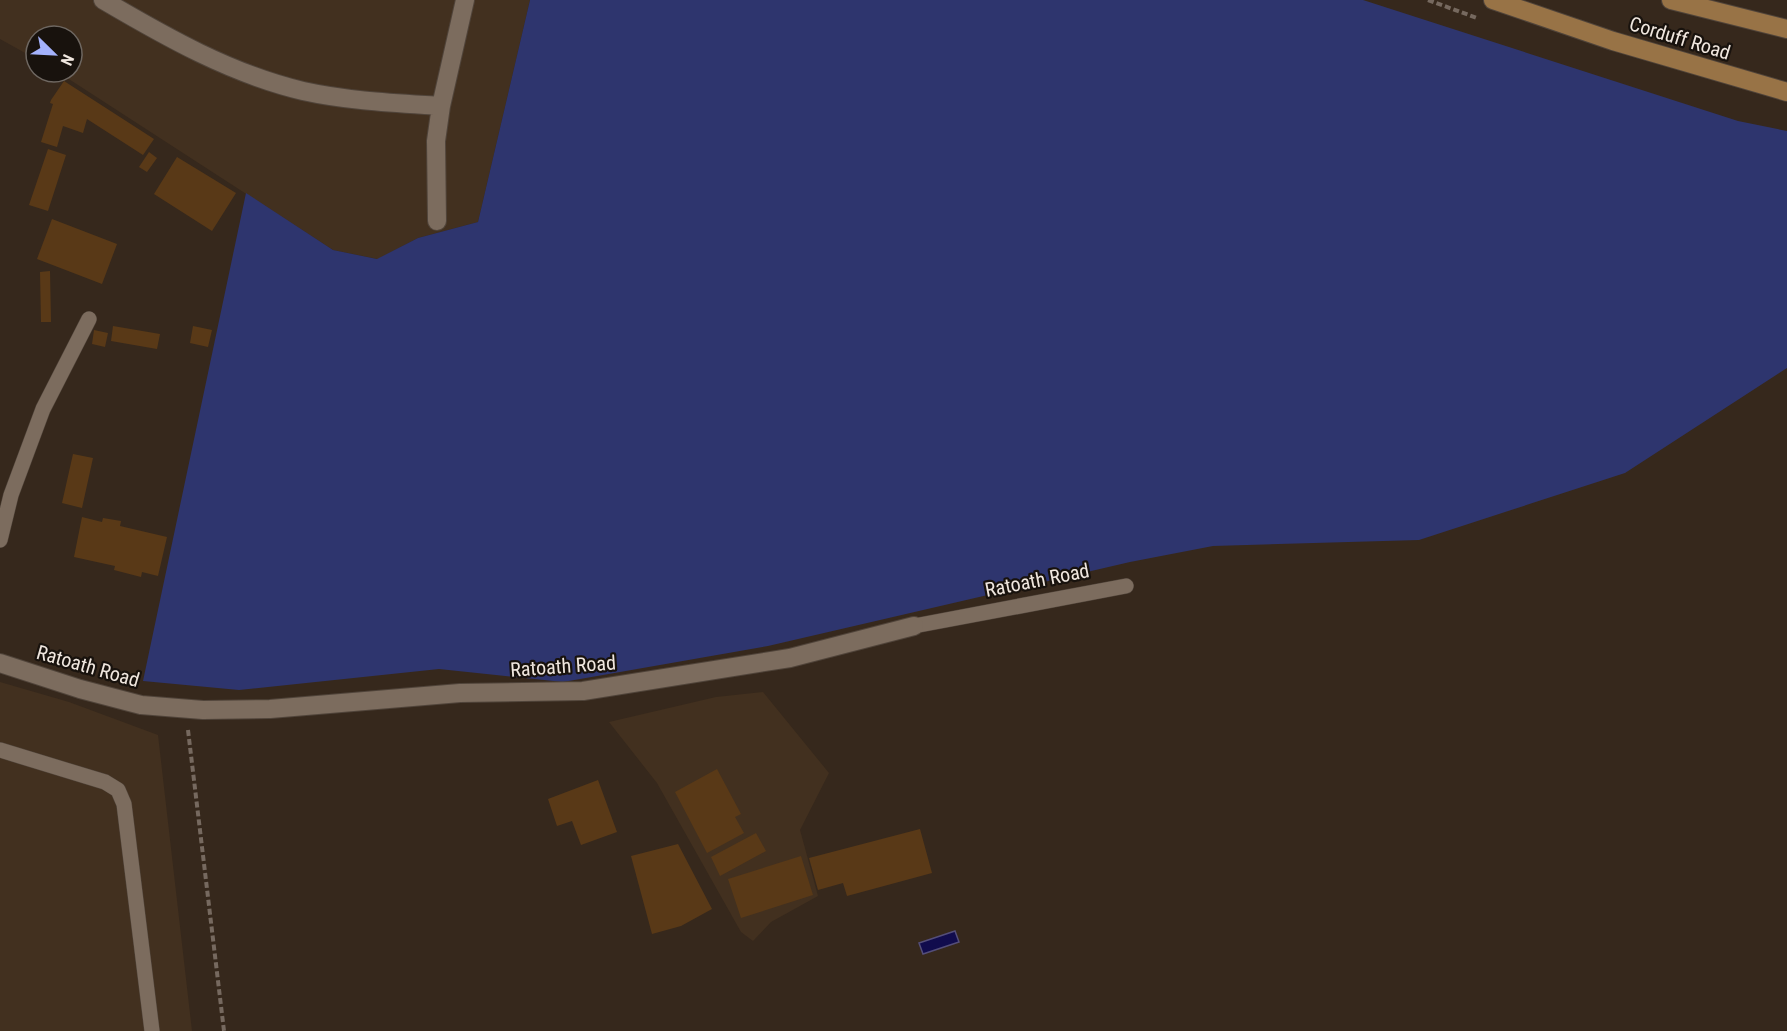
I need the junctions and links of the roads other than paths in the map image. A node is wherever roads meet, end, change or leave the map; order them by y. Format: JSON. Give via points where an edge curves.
{"nodes":[{"id":1,"x":103,"y":0,"type":"edge"},
{"id":2,"x":465,"y":0,"type":"edge"},
{"id":3,"x":1493,"y":0,"type":"edge"},
{"id":4,"x":1671,"y":0,"type":"edge"},
{"id":5,"x":1787,"y":29,"type":"edge"},
{"id":6,"x":1787,"y":92,"type":"edge"},
{"id":7,"x":441,"y":106,"type":"junction"},
{"id":8,"x":437,"y":221,"type":"dead end"},
{"id":9,"x":88,"y":319,"type":"dead end"},
{"id":10,"x":0,"y":540,"type":"edge"},
{"id":11,"x":1126,"y":586,"type":"dead end"},
{"id":12,"x":914,"y":626,"type":"joint"},
{"id":13,"x":0,"y":663,"type":"edge"},
{"id":14,"x":0,"y":750,"type":"edge"},
{"id":15,"x":152,"y":1031,"type":"edge"}],
"edges":[{"from":1,"to":7,"type":"street","via":[[203,55],[248,74],[303,91],[357,100]]},
{"from":2,"to":7,"type":"street"},
{"from":3,"to":6,"type":"street","name":"Corduff Road","via":[[1613,41]]},
{"from":4,"to":5,"type":"street","name":"Corduff Road"},
{"from":7,"to":8,"type":"street","via":[[436,141]]},
{"from":9,"to":10,"type":"lane","via":[[43,409],[11,495]]},
{"from":11,"to":12,"type":"lane","name":"Ratoath Road"},
{"from":12,"to":13,"type":"street","name":"Ratoath Road","via":[[783,659],[584,691],[460,693],[270,709],[141,705]]},
{"from":14,"to":15,"type":"lane","via":[[82,774],[118,790],[124,804]]}]}
